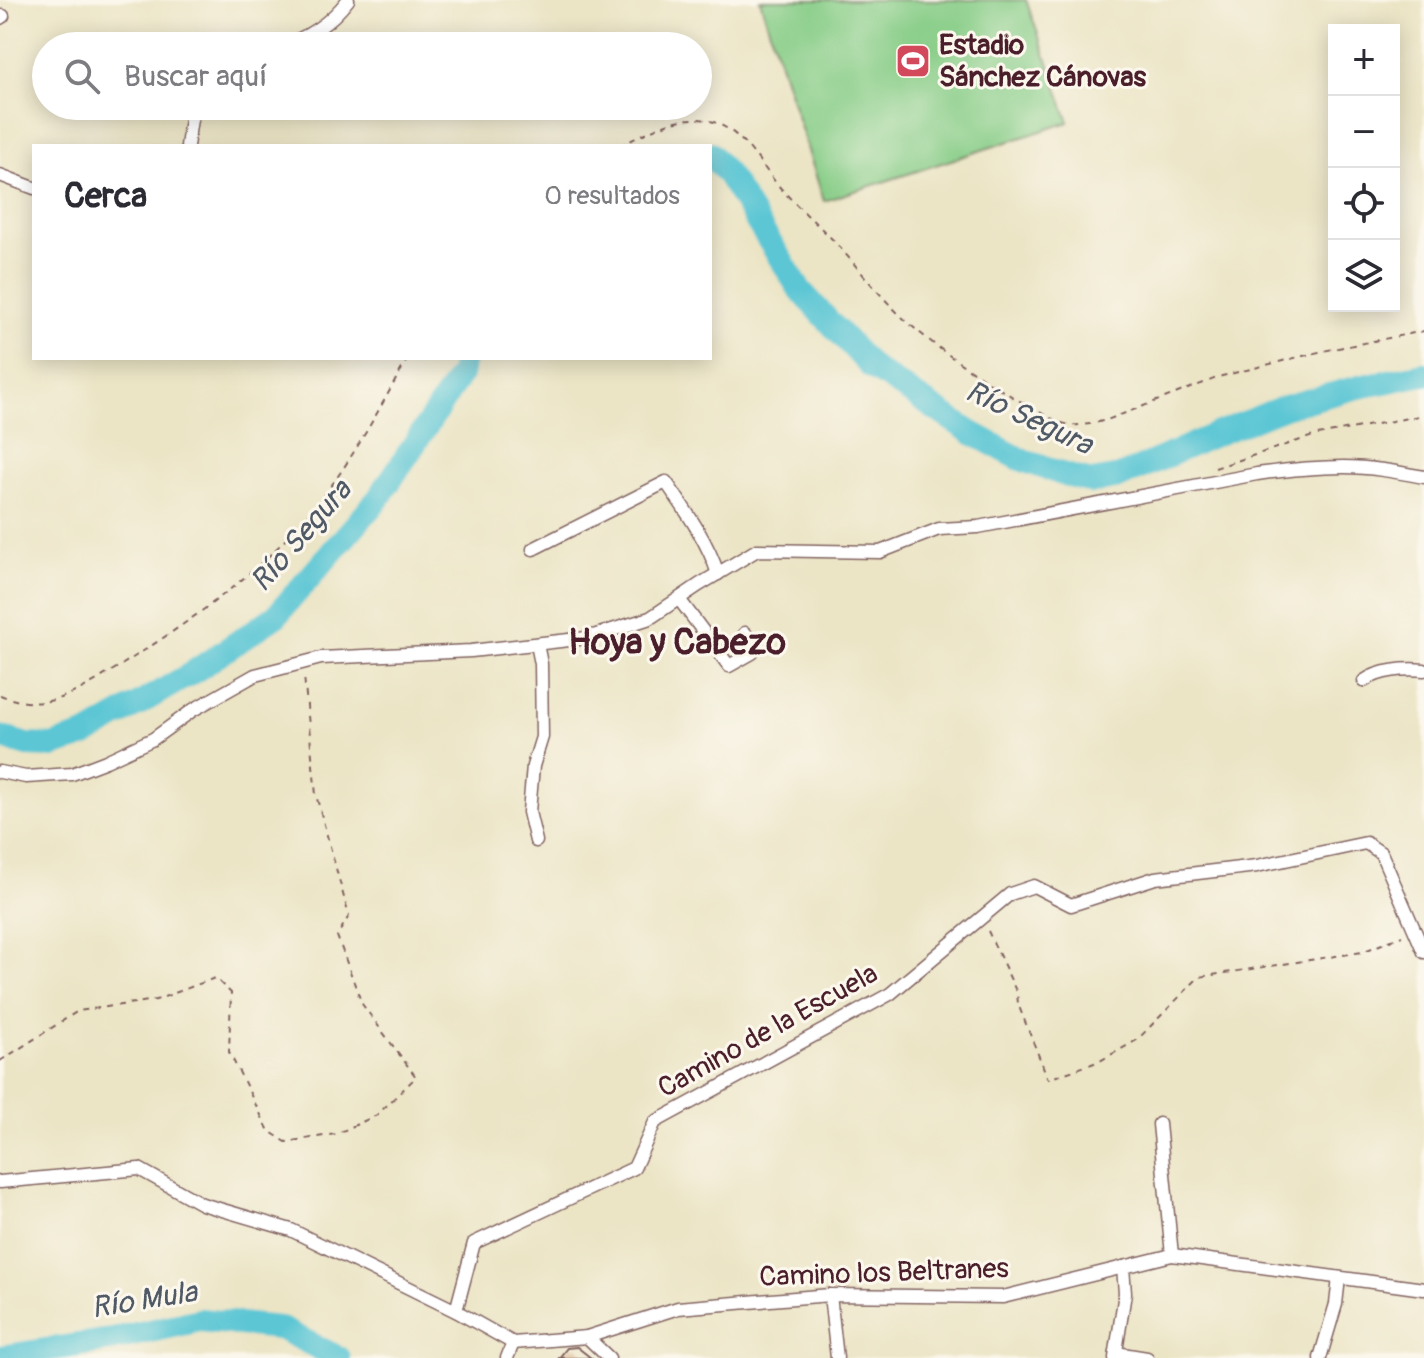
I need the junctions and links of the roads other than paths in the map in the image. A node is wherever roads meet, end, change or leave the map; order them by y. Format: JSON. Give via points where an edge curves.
{"nodes":[{"id":1,"x":348,"y":0,"type":"edge"},
{"id":2,"x":312,"y":32,"type":"edge"},
{"id":3,"x":191,"y":120,"type":"edge"},
{"id":4,"x":187,"y":144,"type":"edge"},
{"id":5,"x":0,"y":175,"type":"edge"},
{"id":6,"x":32,"y":187,"type":"edge"},
{"id":7,"x":1424,"y":477,"type":"edge"},
{"id":8,"x":533,"y":549,"type":"dead end"},
{"id":9,"x":718,"y":574,"type":"junction"},
{"id":10,"x":679,"y":599,"type":"junction"},
{"id":11,"x":745,"y":633,"type":"dead end"},
{"id":12,"x":537,"y":644,"type":"junction"},
{"id":13,"x":1424,"y":670,"type":"edge"},
{"id":14,"x":1364,"y":681,"type":"dead end"},
{"id":15,"x":0,"y":772,"type":"edge"},
{"id":16,"x":536,"y":841,"type":"dead end"},
{"id":17,"x":1419,"y":931,"type":"edge"},
{"id":18,"x":1424,"y":952,"type":"edge"},
{"id":19,"x":1159,"y":1124,"type":"dead end"},
{"id":20,"x":0,"y":1182,"type":"edge"},
{"id":21,"x":1172,"y":1255,"type":"junction"},
{"id":22,"x":1123,"y":1267,"type":"junction"},
{"id":23,"x":1339,"y":1278,"type":"junction"},
{"id":24,"x":1424,"y":1289,"type":"edge"},
{"id":25,"x":830,"y":1295,"type":"junction"},
{"id":26,"x":456,"y":1311,"type":"junction"},
{"id":27,"x":587,"y":1337,"type":"junction"},
{"id":28,"x":513,"y":1343,"type":"junction"},
{"id":29,"x":1116,"y":1356,"type":"edge"},
{"id":30,"x":507,"y":1358,"type":"edge"},
{"id":31,"x":609,"y":1358,"type":"edge"},
{"id":32,"x":837,"y":1358,"type":"edge"},
{"id":33,"x":1147,"y":1358,"type":"edge"},
{"id":34,"x":1320,"y":1358,"type":"edge"}],
"edges":[{"from":1,"to":2,"type":"street"},
{"from":3,"to":4,"type":"street"},
{"from":5,"to":6,"type":"street"},
{"from":7,"to":9,"type":"street","via":[[1345,467],[1257,474],[978,527],[939,529],[880,552],[757,550]]},
{"from":8,"to":9,"type":"street","via":[[666,482],[699,532]]},
{"from":9,"to":10,"type":"street"},
{"from":10,"to":11,"type":"street","via":[[729,666],[752,653]]},
{"from":10,"to":12,"type":"street","via":[[650,618],[587,638]]},
{"from":12,"to":15,"type":"street","via":[[321,658],[255,675],[153,739],[95,766],[72,774],[26,777]]},
{"from":12,"to":16,"type":"street","via":[[542,737],[529,812]]},
{"from":13,"to":14,"type":"street","via":[[1388,672]]},
{"from":17,"to":18,"type":"street","name":"Camino de la Escuela"},
{"from":17,"to":26,"type":"street","name":"Camino de la Escuela","via":[[1381,853],[1366,843],[1257,866],[1155,878],[1071,905],[1034,886],[1010,894],[890,994],[655,1122],[634,1168],[474,1243]]},
{"from":19,"to":21,"type":"street"},
{"from":20,"to":26,"type":"street","via":[[139,1169],[202,1204],[291,1230]]},
{"from":21,"to":22,"type":"street","name":"Camino los Beltranes"},
{"from":21,"to":23,"type":"street","name":"Camino los Beltranes"},
{"from":22,"to":25,"type":"street","name":"Camino los Beltranes","via":[[1003,1297]]},
{"from":22,"to":29,"type":"street","via":[[1125,1293]]},
{"from":23,"to":24,"type":"street","name":"Camino los Beltranes"},
{"from":23,"to":34,"type":"street"},
{"from":25,"to":27,"type":"street","name":"Camino los Beltranes","via":[[678,1308]]},
{"from":25,"to":32,"type":"street"},
{"from":26,"to":28,"type":"street"},
{"from":27,"to":28,"type":"street","name":"Camino los Beltranes"},
{"from":27,"to":31,"type":"street"},
{"from":28,"to":30,"type":"street"},
{"from":29,"to":33,"type":"street"}]}
